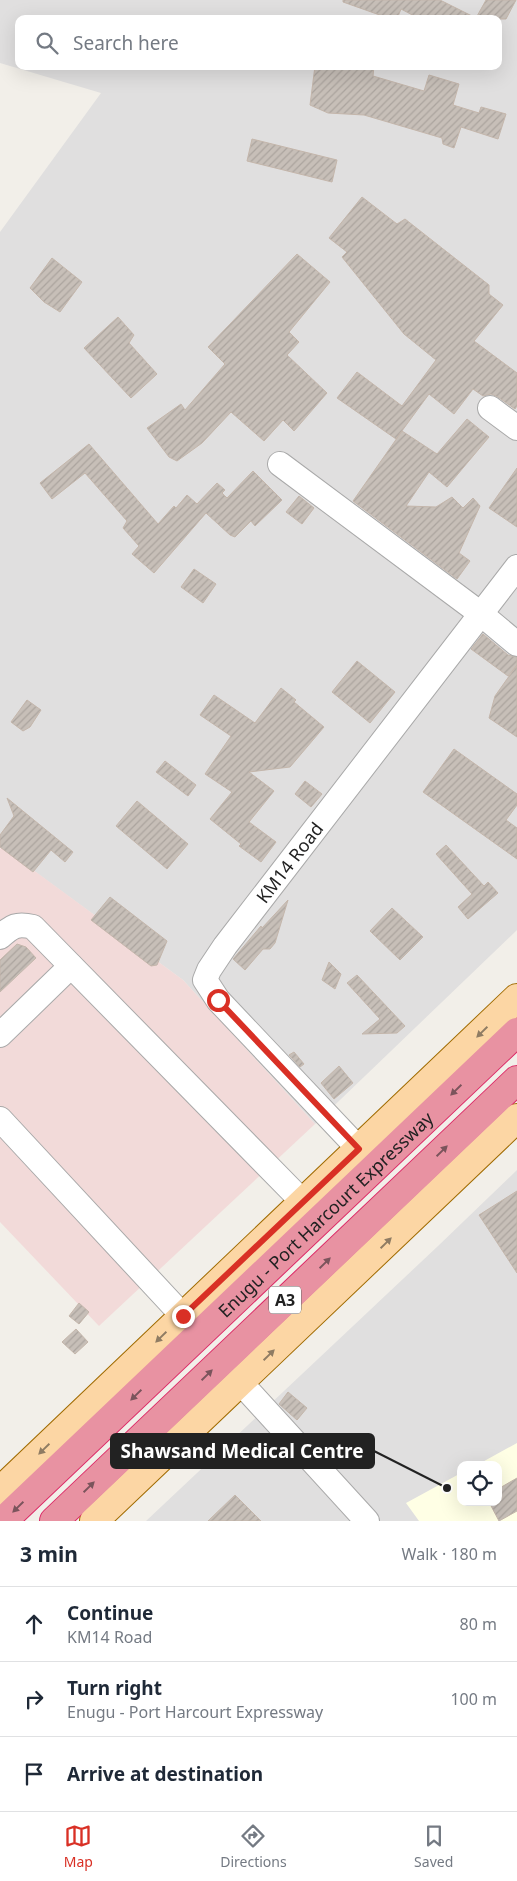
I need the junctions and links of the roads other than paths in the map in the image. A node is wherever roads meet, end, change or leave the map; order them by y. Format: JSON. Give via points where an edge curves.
{"nodes":[{"id":1,"x":490,"y":408,"type":"dead end"},
{"id":2,"x":517,"y":428,"type":"edge"},
{"id":3,"x":280,"y":464,"type":"dead end"},
{"id":4,"x":517,"y":567,"type":"edge"},
{"id":5,"x":481,"y":614,"type":"junction"},
{"id":6,"x":517,"y":644,"type":"edge"},
{"id":7,"x":0,"y":937,"type":"edge"},
{"id":8,"x":71,"y":966,"type":"junction"},
{"id":9,"x":517,"y":998,"type":"edge"},
{"id":10,"x":517,"y":1032,"type":"edge"},
{"id":11,"x":0,"y":1035,"type":"edge"},
{"id":12,"x":517,"y":1080,"type":"edge"},
{"id":13,"x":517,"y":1118,"type":"edge"},
{"id":14,"x":0,"y":1119,"type":"edge"},
{"id":15,"x":359,"y":1149,"type":"junction"},
{"id":16,"x":303,"y":1202,"type":"junction"},
{"id":17,"x":183,"y":1316,"type":"junction"},
{"id":18,"x":240,"y":1382,"type":"junction"},
{"id":19,"x":0,"y":1491,"type":"edge"},
{"id":20,"x":3,"y":1521,"type":"edge"},
{"id":21,"x":54,"y":1521,"type":"edge"},
{"id":22,"x":94,"y":1521,"type":"edge"},
{"id":23,"x":367,"y":1521,"type":"edge"}],
"edges":[{"from":1,"to":2,"type":"street"},
{"from":3,"to":5,"type":"street"},
{"from":4,"to":5,"type":"street","name":"KM14 Road"},
{"from":5,"to":6,"type":"street"},
{"from":5,"to":15,"type":"street","name":"KM14 Road","via":[[225,946],[205,980],[218,1000]]},
{"from":7,"to":8,"type":"street","via":[[8,929],[21,924],[33,927]]},
{"from":8,"to":11,"type":"street"},
{"from":8,"to":16,"type":"street"},
{"from":9,"to":15,"type":"main road","name":"Enugu - Port Harcourt Expressway","one_way":true},
{"from":10,"to":20,"type":"highway","name":"Enugu - Port Harcourt Expressway","number":"A3","one_way":true},
{"from":21,"to":12,"type":"highway","name":"Enugu - Port Harcourt Expressway","number":"A3","one_way":true},
{"from":18,"to":13,"type":"main road","number":"A3","one_way":true},
{"from":14,"to":17,"type":"street"},
{"from":15,"to":16,"type":"main road","name":"Enugu - Port Harcourt Expressway"},
{"from":16,"to":17,"type":"main road","name":"Enugu - Port Harcourt Expressway"},
{"from":17,"to":19,"type":"main road","name":"Enugu - Port Harcourt Expressway","one_way":true},
{"from":18,"to":22,"type":"main road","number":"A3"},
{"from":18,"to":23,"type":"street"}]}
